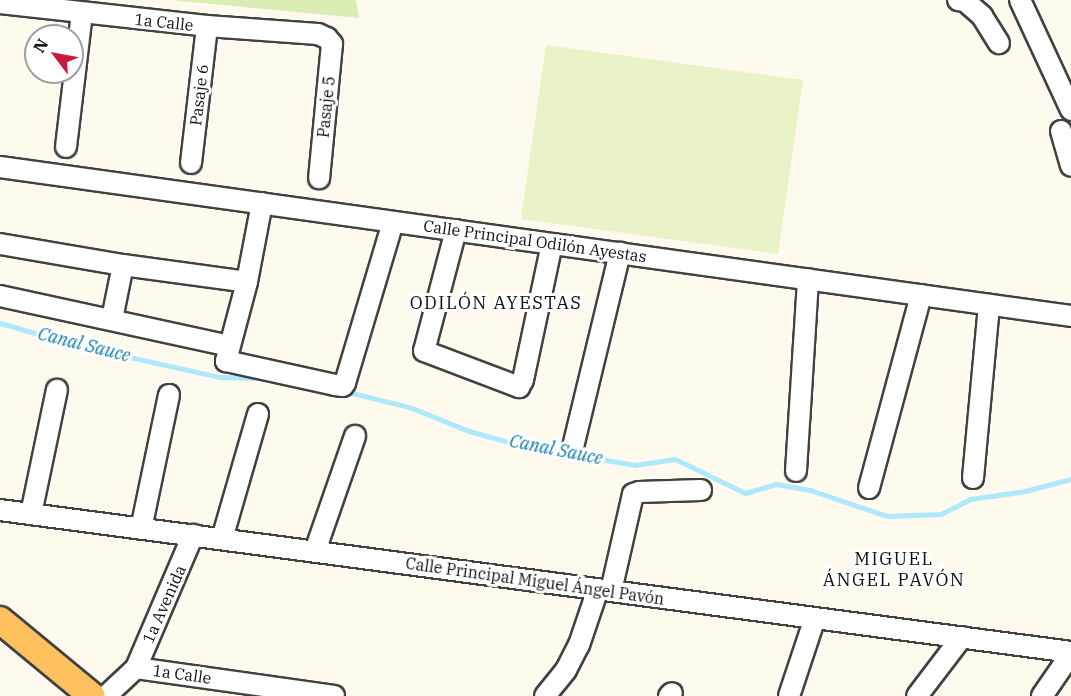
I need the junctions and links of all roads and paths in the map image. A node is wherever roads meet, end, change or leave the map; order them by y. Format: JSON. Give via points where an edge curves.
{"nodes":[{"id":1,"x":958,"y":0,"type":"edge"},
{"id":2,"x":1020,"y":0,"type":"edge"},
{"id":3,"x":0,"y":3,"type":"edge"},
{"id":4,"x":82,"y":13,"type":"junction"},
{"id":5,"x":207,"y":26,"type":"junction"},
{"id":6,"x":327,"y":38,"type":"joint"},
{"id":7,"x":999,"y":43,"type":"dead end"},
{"id":8,"x":1071,"y":110,"type":"edge"},
{"id":9,"x":1062,"y":131,"type":"dead end"},
{"id":10,"x":66,"y":147,"type":"dead end"},
{"id":11,"x":191,"y":163,"type":"dead end"},
{"id":12,"x":1071,"y":166,"type":"edge"},
{"id":13,"x":0,"y":167,"type":"edge"},
{"id":14,"x":318,"y":178,"type":"dead end"},
{"id":15,"x":262,"y":203,"type":"junction"},
{"id":16,"x":393,"y":222,"type":"junction"},
{"id":17,"x":456,"y":230,"type":"junction"},
{"id":18,"x":0,"y":244,"type":"edge"},
{"id":19,"x":552,"y":244,"type":"junction"},
{"id":20,"x":620,"y":253,"type":"junction"},
{"id":21,"x":123,"y":265,"type":"junction"},
{"id":22,"x":808,"y":279,"type":"junction"},
{"id":23,"x":247,"y":282,"type":"junction"},
{"id":24,"x":921,"y":295,"type":"junction"},
{"id":25,"x":0,"y":296,"type":"edge"},
{"id":26,"x":989,"y":305,"type":"junction"},
{"id":27,"x":1071,"y":316,"type":"edge"},
{"id":28,"x":112,"y":319,"type":"junction"},
{"id":29,"x":230,"y":346,"type":"junction"},
{"id":30,"x":57,"y":390,"type":"dead end"},
{"id":31,"x":169,"y":395,"type":"dead end"},
{"id":32,"x":258,"y":414,"type":"dead end"},
{"id":33,"x":355,"y":436,"type":"dead end"},
{"id":34,"x":573,"y":447,"type":"dead end"},
{"id":35,"x":796,"y":471,"type":"dead end"},
{"id":36,"x":973,"y":478,"type":"dead end"},
{"id":37,"x":868,"y":488,"type":"dead end"},
{"id":38,"x":701,"y":490,"type":"dead end"},
{"id":39,"x":0,"y":510,"type":"edge"},
{"id":40,"x":31,"y":514,"type":"junction"},
{"id":41,"x":141,"y":528,"type":"junction"},
{"id":42,"x":193,"y":535,"type":"junction"},
{"id":43,"x":222,"y":539,"type":"junction"},
{"id":44,"x":315,"y":551,"type":"junction"},
{"id":45,"x":605,"y":590,"type":"junction"},
{"id":46,"x":815,"y":618,"type":"junction"},
{"id":47,"x":0,"y":620,"type":"edge"},
{"id":48,"x":962,"y":637,"type":"junction"},
{"id":49,"x":1071,"y":653,"type":"edge"},
{"id":50,"x":136,"y":668,"type":"junction"},
{"id":51,"x":92,"y":696,"type":"edge"},
{"id":52,"x":106,"y":696,"type":"edge"},
{"id":53,"x":334,"y":696,"type":"edge"},
{"id":54,"x":545,"y":696,"type":"edge"},
{"id":55,"x":789,"y":696,"type":"edge"},
{"id":56,"x":917,"y":696,"type":"edge"},
{"id":57,"x":1042,"y":696,"type":"edge"}],
"edges":[{"from":1,"to":7,"type":"street","via":[[965,1],[982,16]]},
{"from":2,"to":8,"type":"street"},
{"from":3,"to":4,"type":"street","name":"1a Calle"},
{"from":4,"to":5,"type":"street","name":"1a Calle"},
{"from":4,"to":10,"type":"street"},
{"from":5,"to":6,"type":"street","name":"1a Calle","via":[[318,34]]},
{"from":5,"to":11,"type":"street","name":"Pasaje 6"},
{"from":6,"to":14,"type":"street","name":"Pasaje 5","via":[[332,44]]},
{"from":9,"to":12,"type":"street"},
{"from":13,"to":15,"type":"street","name":"Calle Principal Odilón Ayestas"},
{"from":15,"to":16,"type":"street","name":"Calle Principal Odilón Ayestas"},
{"from":15,"to":23,"type":"street"},
{"from":16,"to":17,"type":"street","name":"Calle Principal Odilón Ayestas"},
{"from":16,"to":29,"type":"street","via":[[343,386],[228,363]]},
{"from":17,"to":19,"type":"street","name":"Calle Principal Odilón Ayestas"},
{"from":17,"to":19,"type":"street","via":[[424,351],[519,387],[524,380]]},
{"from":18,"to":21,"type":"street"},
{"from":19,"to":20,"type":"street","name":"Calle Principal Odilón Ayestas"},
{"from":20,"to":22,"type":"street","name":"Calle Principal Odilón Ayestas"},
{"from":20,"to":34,"type":"street"},
{"from":21,"to":23,"type":"street"},
{"from":21,"to":28,"type":"street"},
{"from":22,"to":24,"type":"street","name":"Calle Principal Odilón Ayestas"},
{"from":22,"to":35,"type":"street"},
{"from":23,"to":29,"type":"street"},
{"from":24,"to":26,"type":"street","name":"Calle Principal Odilón Ayestas"},
{"from":24,"to":37,"type":"street"},
{"from":25,"to":28,"type":"street"},
{"from":26,"to":27,"type":"street","name":"Calle Principal Odilón Ayestas"},
{"from":26,"to":36,"type":"street"},
{"from":28,"to":29,"type":"street"},
{"from":30,"to":40,"type":"street"},
{"from":31,"to":41,"type":"street"},
{"from":32,"to":43,"type":"street"},
{"from":33,"to":44,"type":"street"},
{"from":38,"to":45,"type":"street","via":[[633,494]]},
{"from":39,"to":40,"type":"street","name":"Calle Principal Miguel Ángel Pavón"},
{"from":40,"to":41,"type":"street","name":"Calle Principal Miguel Ángel Pavón"},
{"from":41,"to":42,"type":"street","name":"Calle Principal Miguel Ángel Pavón"},
{"from":42,"to":43,"type":"street","name":"Calle Principal Miguel Ángel Pavón"},
{"from":42,"to":50,"type":"street","name":"1a Avenida"},
{"from":43,"to":44,"type":"street","name":"Calle Principal Miguel Ángel Pavón"},
{"from":44,"to":45,"type":"street","name":"Calle Principal Miguel Ángel Pavón"},
{"from":45,"to":46,"type":"street","name":"Calle Principal Miguel Ángel Pavón"},
{"from":45,"to":54,"type":"street","via":[[566,670]]},
{"from":46,"to":48,"type":"street","name":"Calle Principal Miguel Ángel Pavón"},
{"from":46,"to":55,"type":"street"},
{"from":47,"to":51,"type":"main road"},
{"from":48,"to":49,"type":"street","name":"Calle Principal Miguel Ángel Pavón"},
{"from":48,"to":56,"type":"street"},
{"from":49,"to":57,"type":"street"},
{"from":50,"to":52,"type":"street","name":"1a Avenida"},
{"from":50,"to":53,"type":"street","name":"1a Calle"}]}
